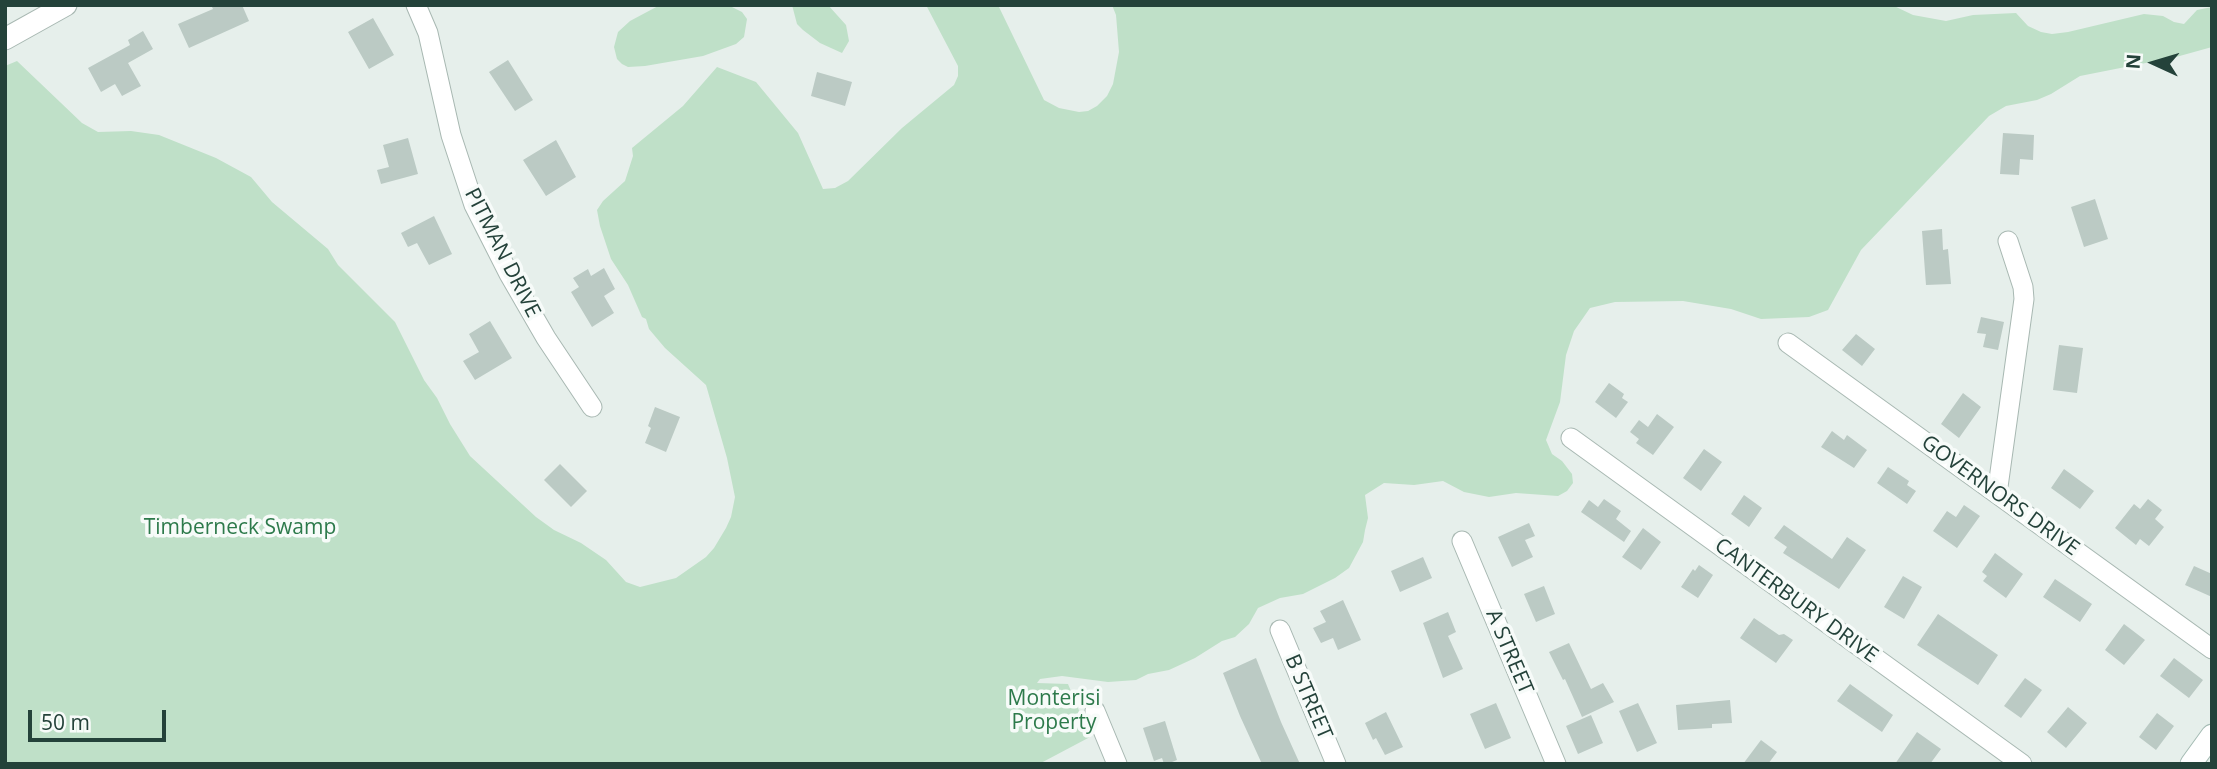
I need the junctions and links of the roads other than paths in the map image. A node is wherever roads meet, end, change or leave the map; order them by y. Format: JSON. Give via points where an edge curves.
{"nodes":[{"id":1,"x":66,"y":5,"type":"edge"},
{"id":2,"x":416,"y":5,"type":"edge"},
{"id":3,"x":5,"y":39,"type":"edge"},
{"id":4,"x":2008,"y":241,"type":"dead end"},
{"id":5,"x":1788,"y":343,"type":"dead end"},
{"id":6,"x":592,"y":407,"type":"dead end"},
{"id":7,"x":1571,"y":438,"type":"dead end"},
{"id":8,"x":1997,"y":494,"type":"junction"},
{"id":9,"x":1462,"y":541,"type":"dead end"},
{"id":10,"x":1280,"y":630,"type":"dead end"},
{"id":11,"x":2212,"y":649,"type":"edge"},
{"id":12,"x":1095,"y":711,"type":"dead end"},
{"id":13,"x":2212,"y":735,"type":"edge"},
{"id":14,"x":1117,"y":764,"type":"edge"},
{"id":15,"x":1336,"y":764,"type":"edge"},
{"id":16,"x":1556,"y":764,"type":"edge"},
{"id":17,"x":2022,"y":764,"type":"edge"},
{"id":18,"x":2191,"y":764,"type":"edge"}],
"edges":[{"from":1,"to":3,"type":"street"},
{"from":2,"to":6,"type":"street","name":"PITMAN DRIVE","via":[[428,33],[454,144],[474,205],[509,274]]},
{"from":4,"to":8,"type":"street","via":[[2024,299]]},
{"from":5,"to":8,"type":"street","name":"GOVERNORS DRIVE"},
{"from":7,"to":17,"type":"street","name":"CANTERBURY DRIVE"},
{"from":8,"to":11,"type":"street","name":"GOVERNORS DRIVE"},
{"from":9,"to":16,"type":"street","name":"A STREET"},
{"from":10,"to":15,"type":"street","name":"B STREET"},
{"from":12,"to":14,"type":"street"},
{"from":13,"to":18,"type":"street"}]}
